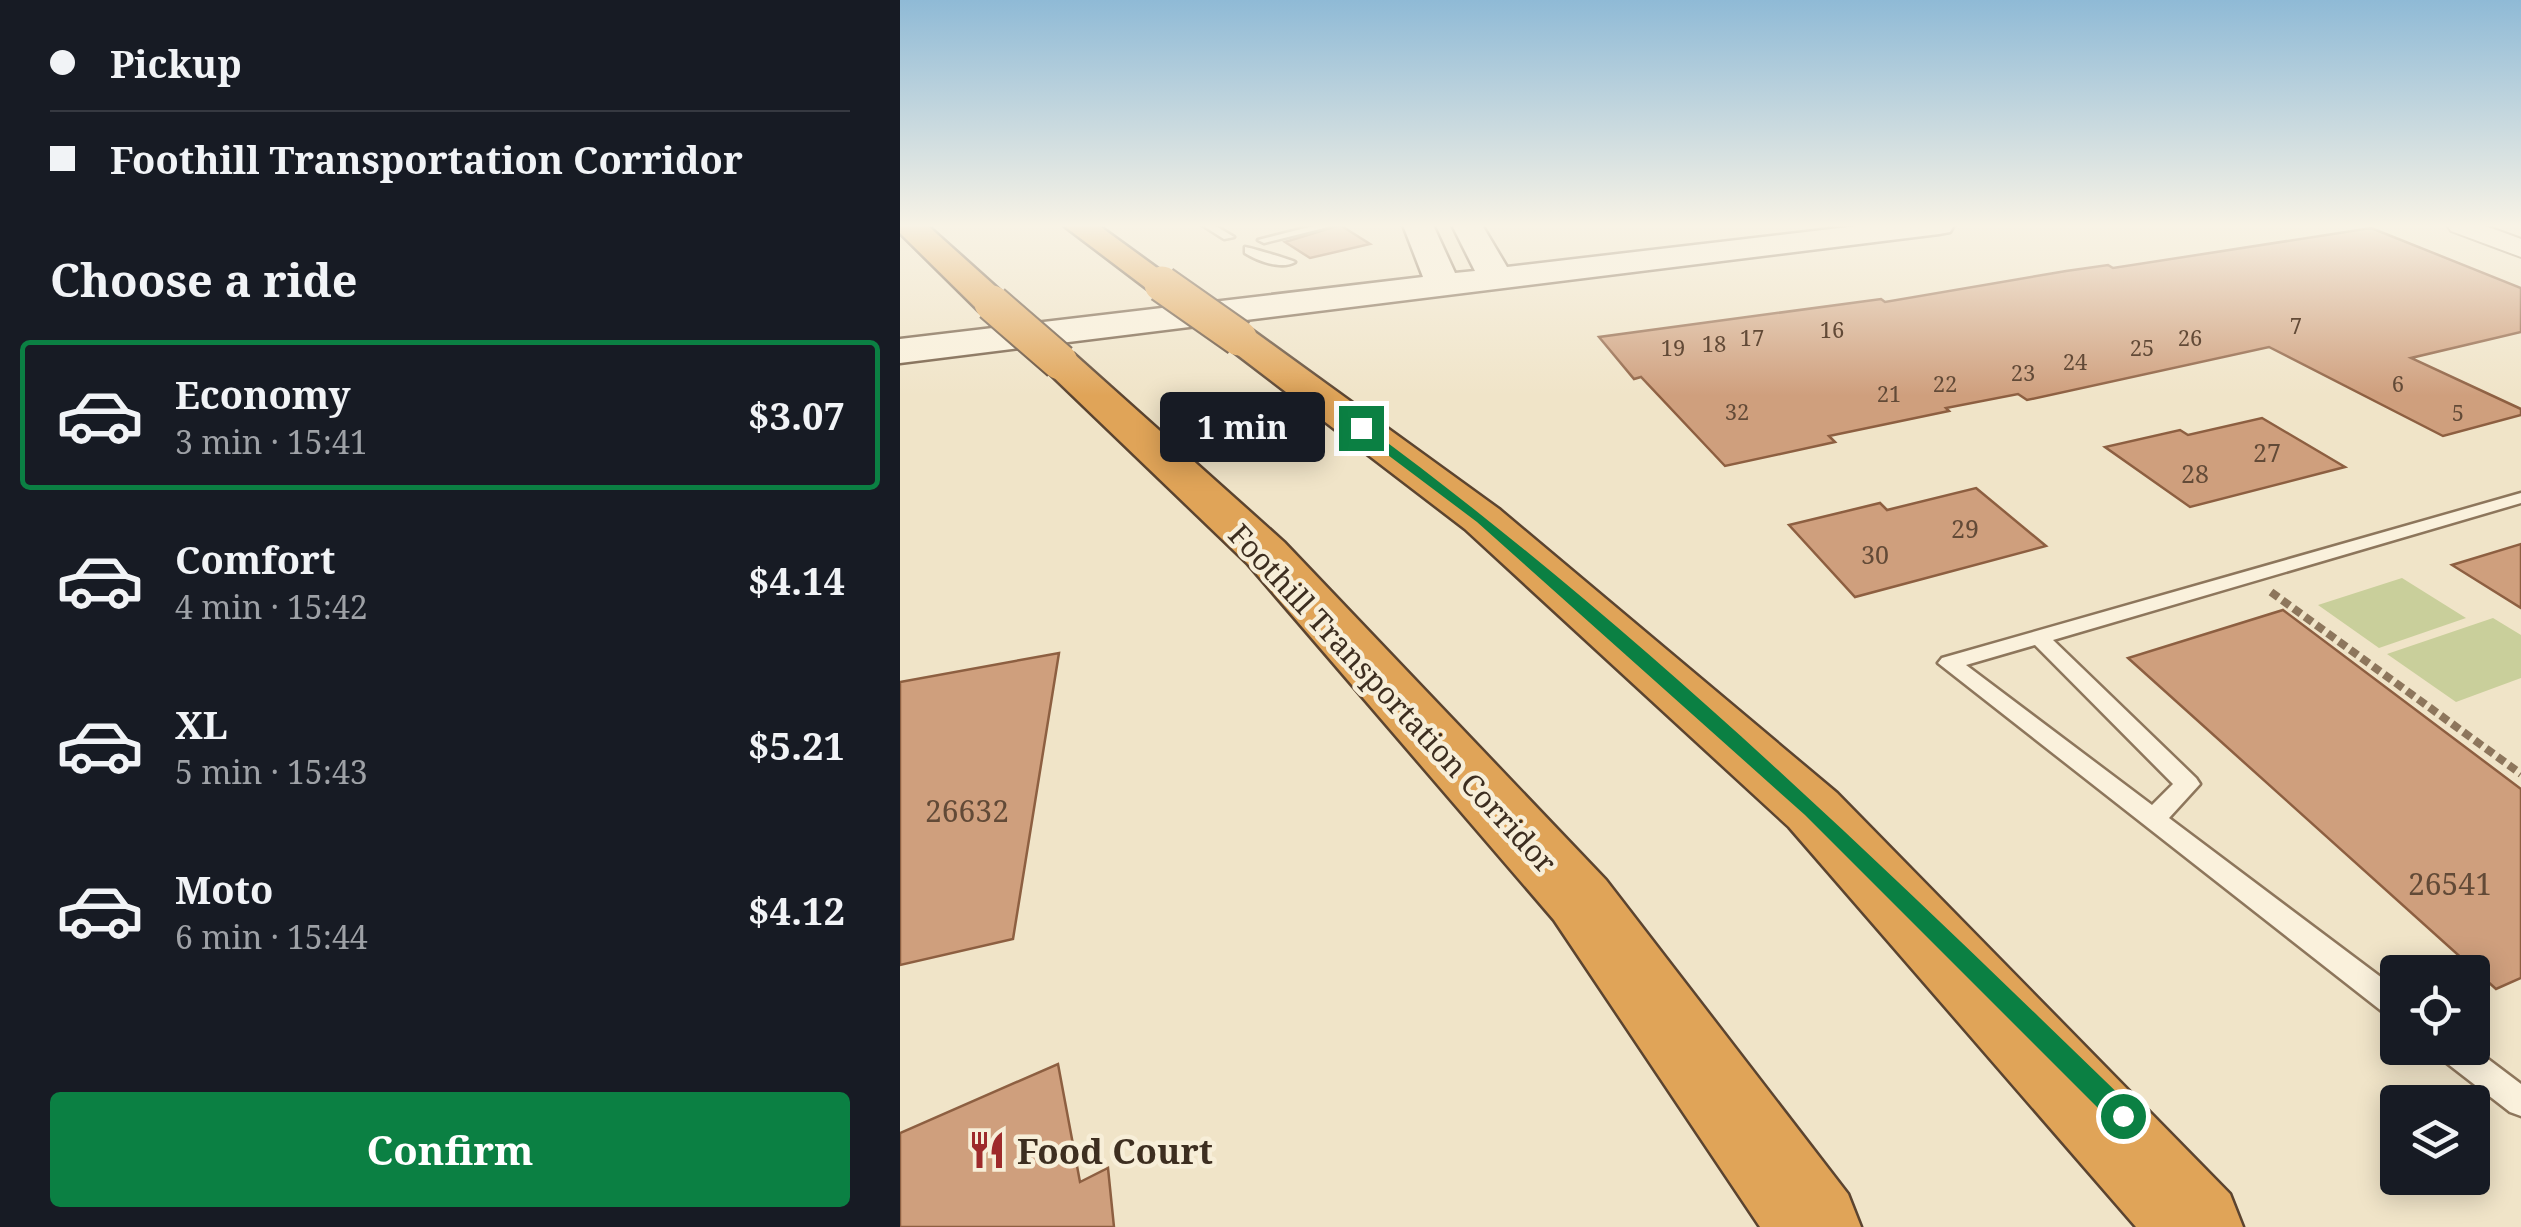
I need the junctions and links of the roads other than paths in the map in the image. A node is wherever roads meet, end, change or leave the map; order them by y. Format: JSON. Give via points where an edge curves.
{"nodes":[{"id":1,"x":964,"y":282,"type":"edge"},
{"id":2,"x":971,"y":282,"type":"edge"},
{"id":3,"x":1160,"y":282,"type":"edge"},
{"id":4,"x":1399,"y":282,"type":"edge"},
{"id":5,"x":1408,"y":282,"type":"edge"},
{"id":6,"x":992,"y":302,"type":"junction"},
{"id":7,"x":900,"y":335,"type":"edge"},
{"id":8,"x":900,"y":351,"type":"edge"},
{"id":9,"x":2521,"y":498,"type":"edge"},
{"id":10,"x":2039,"y":637,"type":"junction"},
{"id":11,"x":1812,"y":810,"type":"junction"},
{"id":12,"x":2152,"y":820,"type":"junction"},
{"id":13,"x":1580,"y":900,"type":"junction"},
{"id":14,"x":2380,"y":994,"type":"edge"},
{"id":15,"x":2472,"y":1065,"type":"edge"},
{"id":16,"x":2521,"y":1102,"type":"edge"},
{"id":17,"x":1768,"y":1227,"type":"edge"},
{"id":18,"x":1815,"y":1227,"type":"edge"},
{"id":19,"x":2197,"y":1227,"type":"edge"},
{"id":20,"x":2236,"y":1227,"type":"edge"}],
"edges":[{"from":1,"to":6,"type":"highway"},
{"from":2,"to":6,"type":"highway","name":"Foothill Transportation Corridor"},
{"from":3,"to":11,"type":"highway","bridge":true,"via":[[1482,519]]},
{"from":4,"to":7,"type":"main road"},
{"from":5,"to":8,"type":"main road"},
{"from":6,"to":13,"type":"highway","name":"Foothill Transportation Corridor","bridge":true,"via":[[1266,553]]},
{"from":9,"to":10,"type":"lane"},
{"from":10,"to":12,"type":"lane","via":[[2188,784]]},
{"from":10,"to":12,"type":"lane","via":[[1949,663]]},
{"from":11,"to":19,"type":"highway"},
{"from":11,"to":20,"type":"highway"},
{"from":12,"to":14,"type":"lane"},
{"from":13,"to":17,"type":"highway"},
{"from":13,"to":18,"type":"highway","name":"Foothill Transportation Corridor"},
{"from":15,"to":16,"type":"lane"}]}
